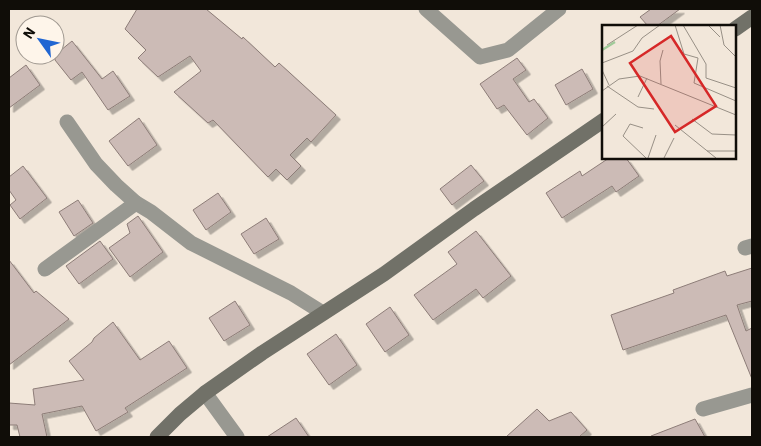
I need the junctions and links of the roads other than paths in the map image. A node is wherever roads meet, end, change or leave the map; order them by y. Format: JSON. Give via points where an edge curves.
{"nodes":[{"id":1,"x":426,"y":9,"type":"edge"},
{"id":2,"x":559,"y":9,"type":"edge"},
{"id":3,"x":752,"y":17,"type":"edge"},
{"id":4,"x":736,"y":28,"type":"edge"},
{"id":5,"x":602,"y":121,"type":"edge"},
{"id":6,"x":67,"y":122,"type":"dead end"},
{"id":7,"x":136,"y":203,"type":"junction"},
{"id":8,"x":45,"y":269,"type":"dead end"},
{"id":9,"x":323,"y":313,"type":"junction"},
{"id":10,"x":205,"y":393,"type":"junction"},
{"id":11,"x":752,"y":395,"type":"edge"},
{"id":12,"x":703,"y":409,"type":"dead end"},
{"id":13,"x":157,"y":437,"type":"edge"},
{"id":14,"x":237,"y":437,"type":"edge"}],
"edges":[{"from":1,"to":2,"type":"street","via":[[480,57],[508,50]]},
{"from":3,"to":4,"type":"street"},
{"from":5,"to":9,"type":"street"},
{"from":6,"to":7,"type":"street","via":[[96,164]]},
{"from":7,"to":8,"type":"street"},
{"from":7,"to":9,"type":"street","via":[[191,243],[291,293]]},
{"from":9,"to":10,"type":"street"},
{"from":10,"to":13,"type":"street"},
{"from":10,"to":14,"type":"street"},
{"from":11,"to":12,"type":"street"}]}
